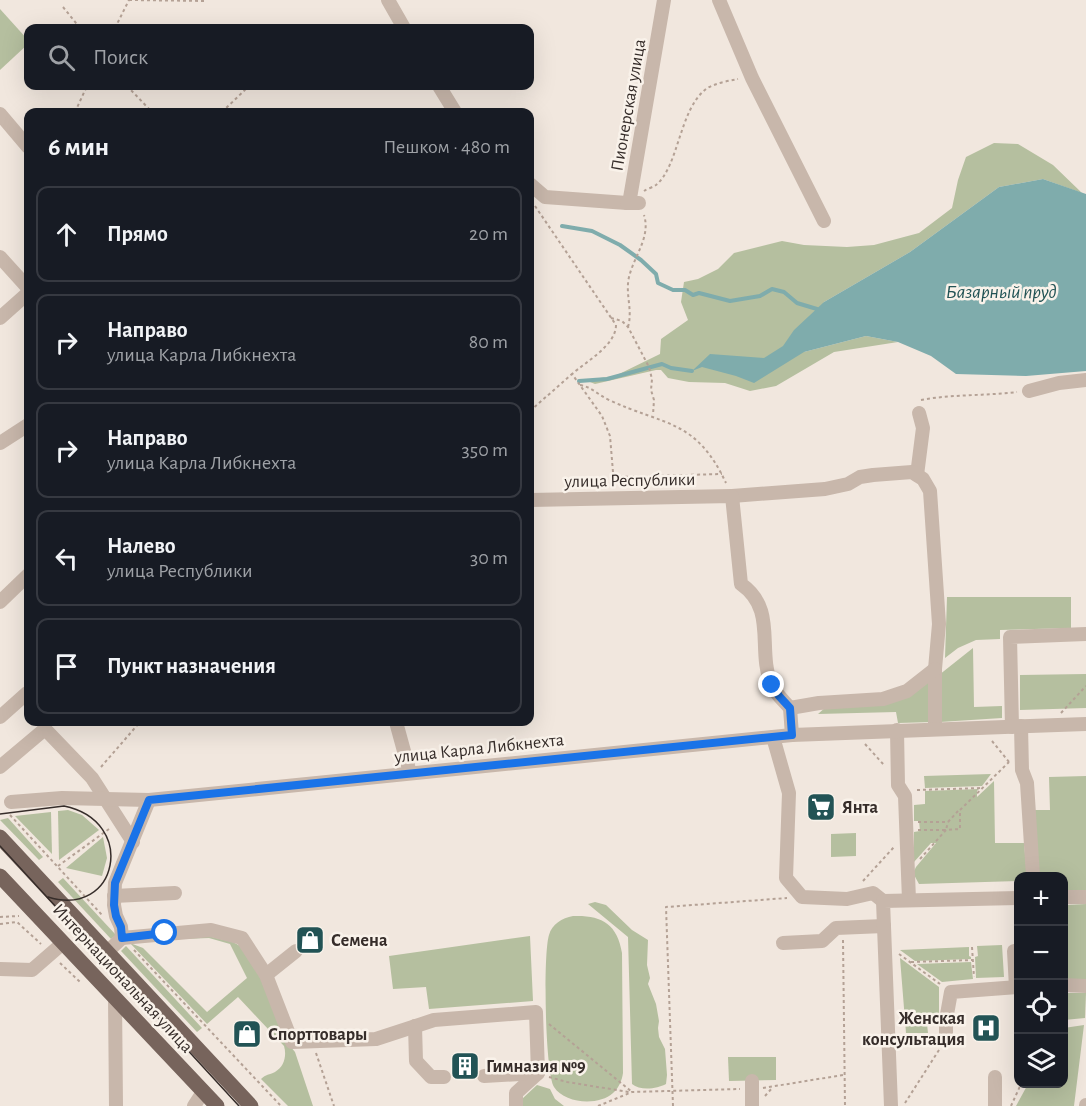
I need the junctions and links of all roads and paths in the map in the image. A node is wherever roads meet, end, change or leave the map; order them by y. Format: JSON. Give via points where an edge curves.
{"nodes":[{"id":1,"x":129,"y":0,"type":"edge"},
{"id":2,"x":388,"y":0,"type":"edge"},
{"id":3,"x":664,"y":0,"type":"edge"},
{"id":4,"x":718,"y":0,"type":"edge"},
{"id":5,"x":206,"y":1,"type":"edge"},
{"id":6,"x":63,"y":7,"type":"dead end"},
{"id":7,"x":77,"y":24,"type":"edge"},
{"id":8,"x":117,"y":24,"type":"edge"},
{"id":9,"x":402,"y":24,"type":"edge"},
{"id":10,"x":752,"y":78,"type":"junction"},
{"id":11,"x":85,"y":90,"type":"edge"},
{"id":12,"x":131,"y":90,"type":"edge"},
{"id":13,"x":245,"y":90,"type":"edge"},
{"id":14,"x":441,"y":90,"type":"edge"},
{"id":15,"x":77,"y":108,"type":"edge"},
{"id":16,"x":148,"y":108,"type":"edge"},
{"id":17,"x":226,"y":108,"type":"edge"},
{"id":18,"x":453,"y":108,"type":"edge"},
{"id":19,"x":0,"y":114,"type":"edge"},
{"id":20,"x":24,"y":142,"type":"edge"},
{"id":21,"x":534,"y":187,"type":"edge"},
{"id":22,"x":632,"y":201,"type":"junction"},
{"id":23,"x":534,"y":205,"type":"edge"},
{"id":24,"x":824,"y":221,"type":"dead end"},
{"id":25,"x":0,"y":257,"type":"edge"},
{"id":26,"x":24,"y":284,"type":"edge"},
{"id":27,"x":24,"y":297,"type":"edge"},
{"id":28,"x":0,"y":318,"type":"edge"},
{"id":29,"x":612,"y":318,"type":"junction"},
{"id":30,"x":628,"y":327,"type":"junction"},
{"id":31,"x":572,"y":374,"type":"junction"},
{"id":32,"x":1086,"y":380,"type":"edge"},
{"id":33,"x":580,"y":385,"type":"junction"},
{"id":34,"x":1029,"y":391,"type":"joint"},
{"id":35,"x":534,"y":407,"type":"edge"},
{"id":36,"x":920,"y":412,"type":"joint"},
{"id":37,"x":653,"y":416,"type":"junction"},
{"id":38,"x":24,"y":428,"type":"edge"},
{"id":39,"x":0,"y":443,"type":"edge"},
{"id":40,"x":722,"y":474,"type":"junction"},
{"id":41,"x":917,"y":475,"type":"junction"},
{"id":42,"x":732,"y":496,"type":"junction"},
{"id":43,"x":534,"y":500,"type":"edge"},
{"id":44,"x":24,"y":579,"type":"edge"},
{"id":45,"x":0,"y":602,"type":"edge"},
{"id":46,"x":1086,"y":634,"type":"edge"},
{"id":47,"x":935,"y":669,"type":"junction"},
{"id":48,"x":1086,"y":686,"type":"edge"},
{"id":49,"x":24,"y":697,"type":"edge"},
{"id":50,"x":790,"y":708,"type":"junction"},
{"id":51,"x":0,"y":717,"type":"edge"},
{"id":52,"x":1086,"y":724,"type":"edge"},
{"id":53,"x":43,"y":726,"type":"edge"},
{"id":54,"x":45,"y":726,"type":"edge"},
{"id":55,"x":397,"y":726,"type":"edge"},
{"id":56,"x":1017,"y":726,"type":"junction"},
{"id":57,"x":1049,"y":726,"type":"junction"},
{"id":58,"x":935,"y":729,"type":"junction"},
{"id":59,"x":897,"y":730,"type":"junction"},
{"id":60,"x":792,"y":735,"type":"junction"},
{"id":61,"x":773,"y":737,"type":"junction"},
{"id":62,"x":861,"y":740,"type":"dead end"},
{"id":63,"x":1022,"y":749,"type":"junction"},
{"id":64,"x":884,"y":765,"type":"dead end"},
{"id":65,"x":0,"y":767,"type":"edge"},
{"id":66,"x":410,"y":773,"type":"junction"},
{"id":67,"x":983,"y":788,"type":"junction"},
{"id":68,"x":901,"y":790,"type":"junction"},
{"id":69,"x":105,"y":799,"type":"junction"},
{"id":70,"x":149,"y":800,"type":"junction"},
{"id":71,"x":10,"y":807,"type":"joint"},
{"id":72,"x":960,"y":810,"type":"junction"},
{"id":73,"x":948,"y":822,"type":"junction"},
{"id":74,"x":906,"y":827,"type":"junction"},
{"id":75,"x":946,"y":830,"type":"junction"},
{"id":76,"x":1,"y":841,"type":"edge"},
{"id":77,"x":133,"y":842,"type":"junction"},
{"id":78,"x":908,"y":872,"type":"junction"},
{"id":79,"x":1033,"y":872,"type":"edge"},
{"id":80,"x":0,"y":876,"type":"edge"},
{"id":81,"x":175,"y":893,"type":"dead end"},
{"id":82,"x":114,"y":896,"type":"junction"},
{"id":83,"x":802,"y":897,"type":"junction"},
{"id":84,"x":1068,"y":897,"type":"edge"},
{"id":85,"x":1086,"y":897,"type":"edge"},
{"id":86,"x":1014,"y":898,"type":"edge"},
{"id":87,"x":847,"y":899,"type":"junction"},
{"id":88,"x":909,"y":900,"type":"junction"},
{"id":89,"x":883,"y":901,"type":"junction"},
{"id":90,"x":107,"y":921,"type":"dead end"},
{"id":91,"x":884,"y":926,"type":"junction"},
{"id":92,"x":843,"y":928,"type":"junction"},
{"id":93,"x":122,"y":938,"type":"junction"},
{"id":94,"x":63,"y":943,"type":"junction"},
{"id":95,"x":783,"y":943,"type":"dead end"},
{"id":96,"x":885,"y":943,"type":"junction"},
{"id":97,"x":972,"y":946,"type":"dead end"},
{"id":98,"x":107,"y":951,"type":"junction"},
{"id":99,"x":296,"y":951,"type":"dead end"},
{"id":100,"x":973,"y":960,"type":"junction"},
{"id":101,"x":911,"y":962,"type":"junction"},
{"id":102,"x":0,"y":969,"type":"edge"},
{"id":103,"x":266,"y":975,"type":"junction"},
{"id":104,"x":1068,"y":985,"type":"edge"},
{"id":105,"x":1086,"y":986,"type":"edge"},
{"id":106,"x":1014,"y":987,"type":"edge"},
{"id":107,"x":975,"y":990,"type":"junction"},
{"id":108,"x":951,"y":992,"type":"junction"},
{"id":109,"x":115,"y":998,"type":"junction"},
{"id":110,"x":536,"y":1012,"type":"junction"},
{"id":111,"x":415,"y":1026,"type":"junction"},
{"id":112,"x":946,"y":1040,"type":"joint"},
{"id":113,"x":312,"y":1042,"type":"junction"},
{"id":114,"x":538,"y":1073,"type":"junction"},
{"id":115,"x":843,"y":1075,"type":"junction"},
{"id":116,"x":484,"y":1076,"type":"dead end"},
{"id":117,"x":444,"y":1077,"type":"dead end"},
{"id":118,"x":995,"y":1077,"type":"dead end"},
{"id":119,"x":752,"y":1085,"type":"junction"},
{"id":120,"x":1019,"y":1088,"type":"edge"},
{"id":121,"x":673,"y":1091,"type":"junction"},
{"id":122,"x":203,"y":1092,"type":"junction"},
{"id":123,"x":632,"y":1092,"type":"junction"},
{"id":124,"x":116,"y":1106,"type":"edge"},
{"id":125,"x":194,"y":1106,"type":"edge"},
{"id":126,"x":217,"y":1106,"type":"edge"},
{"id":127,"x":251,"y":1106,"type":"edge"},
{"id":128,"x":281,"y":1106,"type":"edge"},
{"id":129,"x":334,"y":1106,"type":"edge"},
{"id":130,"x":516,"y":1106,"type":"edge"},
{"id":131,"x":597,"y":1106,"type":"edge"},
{"id":132,"x":673,"y":1106,"type":"edge"},
{"id":133,"x":752,"y":1106,"type":"edge"},
{"id":134,"x":845,"y":1106,"type":"edge"},
{"id":135,"x":891,"y":1106,"type":"edge"},
{"id":136,"x":903,"y":1106,"type":"edge"},
{"id":137,"x":995,"y":1106,"type":"edge"},
{"id":138,"x":1011,"y":1106,"type":"edge"}],
"edges":[{"from":1,"to":5,"type":"path"},
{"from":1,"to":8,"type":"path"},
{"from":2,"to":9,"type":"street"},
{"from":3,"to":22,"type":"street","name":"Пионерская улица"},
{"from":4,"to":10,"type":"street"},
{"from":6,"to":7,"type":"path"},
{"from":10,"to":22,"type":"path","via":[[706,89],[690,112],[664,174],[657,184]]},
{"from":10,"to":24,"type":"street"},
{"from":11,"to":15,"type":"path"},
{"from":12,"to":16,"type":"path"},
{"from":13,"to":17,"type":"path"},
{"from":14,"to":18,"type":"street"},
{"from":19,"to":20,"type":"street"},
{"from":21,"to":22,"type":"street","via":[[545,197]]},
{"from":22,"to":30,"type":"path","via":[[645,220],[645,235],[629,277]]},
{"from":23,"to":29,"type":"path"},
{"from":25,"to":26,"type":"street"},
{"from":27,"to":28,"type":"street"},
{"from":29,"to":30,"type":"path"},
{"from":29,"to":31,"type":"path","via":[[616,333]]},
{"from":30,"to":37,"type":"path","via":[[649,367]]},
{"from":31,"to":33,"type":"path"},
{"from":31,"to":35,"type":"path"},
{"from":32,"to":34,"type":"street","via":[[1059,382]]},
{"from":33,"to":37,"type":"path"},
{"from":33,"to":40,"type":"path","via":[[602,416],[610,436],[616,477]]},
{"from":34,"to":36,"type":"path","via":[[922,400],[916,402]]},
{"from":36,"to":41,"type":"street"},
{"from":37,"to":40,"type":"path","via":[[699,441]]},
{"from":38,"to":39,"type":"street"},
{"from":40,"to":42,"type":"path"},
{"from":41,"to":42,"type":"street","name":"улица Республики","via":[[873,475],[825,489]]},
{"from":41,"to":47,"type":"street","via":[[930,491],[939,624]]},
{"from":42,"to":43,"type":"street","name":"улица Республики"},
{"from":42,"to":50,"type":"street","via":[[741,584],[751,591],[764,618],[764,655],[772,685]]},
{"from":44,"to":45,"type":"street"},
{"from":46,"to":56,"type":"street","via":[[1010,638]]},
{"from":47,"to":50,"type":"street","via":[[907,691],[884,699]]},
{"from":47,"to":58,"type":"street"},
{"from":48,"to":57,"type":"path"},
{"from":49,"to":51,"type":"street"},
{"from":50,"to":60,"type":"street"},
{"from":52,"to":57,"type":"street","name":"улица Карла Либкнехта"},
{"from":53,"to":65,"type":"street"},
{"from":54,"to":69,"type":"street","via":[[92,778]]},
{"from":55,"to":66,"type":"street"},
{"from":56,"to":57,"type":"street","name":"улица Карла Либкнехта"},
{"from":56,"to":58,"type":"street","name":"улица Карла Либкнехта"},
{"from":56,"to":63,"type":"street"},
{"from":58,"to":59,"type":"street","name":"улица Карла Либкнехта"},
{"from":59,"to":60,"type":"street","name":"улица Карла Либкнехта"},
{"from":59,"to":68,"type":"street"},
{"from":60,"to":61,"type":"street","name":"улица Карла Либкнехта"},
{"from":61,"to":66,"type":"street","name":"улица Карла Либкнехта"},
{"from":61,"to":83,"type":"street","via":[[789,793],[786,878]]},
{"from":62,"to":64,"type":"path"},
{"from":63,"to":67,"type":"path"},
{"from":63,"to":79,"type":"street"},
{"from":66,"to":70,"type":"street","name":"улица Карла Либкнехта"},
{"from":67,"to":68,"type":"path"},
{"from":67,"to":72,"type":"path"},
{"from":68,"to":74,"type":"street"},
{"from":69,"to":70,"type":"street","name":"улица Карла Либкнехта"},
{"from":69,"to":71,"type":"street","name":"улица Карла Либкнехта","via":[[62,798]]},
{"from":69,"to":77,"type":"street"},
{"from":70,"to":77,"type":"street"},
{"from":71,"to":90,"type":"path"},
{"from":72,"to":73,"type":"path"},
{"from":72,"to":75,"type":"path","via":[[960,830]]},
{"from":73,"to":74,"type":"path"},
{"from":73,"to":75,"type":"path"},
{"from":74,"to":75,"type":"path"},
{"from":74,"to":78,"type":"street"},
{"from":74,"to":87,"type":"path","via":[[899,842]]},
{"from":75,"to":78,"type":"path"},
{"from":76,"to":98,"type":"main road","name":"Интернациональная улица"},
{"from":77,"to":82,"type":"street","via":[[121,865]]},
{"from":78,"to":88,"type":"street"},
{"from":80,"to":94,"type":"main road","name":"Интернациональная улица"},
{"from":81,"to":82,"type":"street"},
{"from":82,"to":93,"type":"street"},
{"from":83,"to":87,"type":"street"},
{"from":83,"to":121,"type":"path","via":[[666,908]]},
{"from":84,"to":85,"type":"street"},
{"from":86,"to":88,"type":"street"},
{"from":87,"to":89,"type":"street","via":[[873,893]]},
{"from":88,"to":89,"type":"street"},
{"from":89,"to":91,"type":"street"},
{"from":91,"to":92,"type":"street"},
{"from":91,"to":96,"type":"street"},
{"from":92,"to":95,"type":"street","via":[[836,928],[822,940]]},
{"from":92,"to":115,"type":"path"},
{"from":93,"to":98,"type":"street"},
{"from":93,"to":103,"type":"street","via":[[211,930],[242,938]]},
{"from":93,"to":128,"type":"path"},
{"from":94,"to":102,"type":"street","via":[[32,970]]},
{"from":94,"to":109,"type":"main road","name":"Интернациональная улица"},
{"from":96,"to":101,"type":"path"},
{"from":96,"to":135,"type":"street"},
{"from":97,"to":100,"type":"path"},
{"from":98,"to":127,"type":"main road","name":"Интернациональная улица"},
{"from":99,"to":103,"type":"street"},
{"from":100,"to":101,"type":"path"},
{"from":100,"to":107,"type":"path"},
{"from":101,"to":108,"type":"path"},
{"from":103,"to":113,"type":"street","via":[[292,1042]]},
{"from":104,"to":105,"type":"street"},
{"from":106,"to":107,"type":"street"},
{"from":107,"to":108,"type":"street"},
{"from":108,"to":112,"type":"street"},
{"from":109,"to":122,"type":"main road","name":"Интернациональная улица"},
{"from":109,"to":124,"type":"street"},
{"from":110,"to":111,"type":"street","via":[[434,1020]]},
{"from":110,"to":114,"type":"street"},
{"from":110,"to":123,"type":"path"},
{"from":111,"to":113,"type":"street","via":[[376,1039]]},
{"from":111,"to":117,"type":"street","via":[[416,1061],[431,1077]]},
{"from":112,"to":136,"type":"path"},
{"from":113,"to":129,"type":"path"},
{"from":114,"to":116,"type":"street"},
{"from":114,"to":123,"type":"path","via":[[567,1082]]},
{"from":114,"to":130,"type":"street","via":[[516,1093]]},
{"from":115,"to":119,"type":"path","via":[[773,1087]]},
{"from":115,"to":134,"type":"path"},
{"from":118,"to":137,"type":"street"},
{"from":119,"to":121,"type":"path"},
{"from":119,"to":133,"type":"street"},
{"from":120,"to":138,"type":"path"},
{"from":121,"to":123,"type":"path"},
{"from":121,"to":132,"type":"path"},
{"from":122,"to":125,"type":"street"},
{"from":122,"to":126,"type":"main road","name":"Интернациональная улица"},
{"from":123,"to":131,"type":"path"}]}
